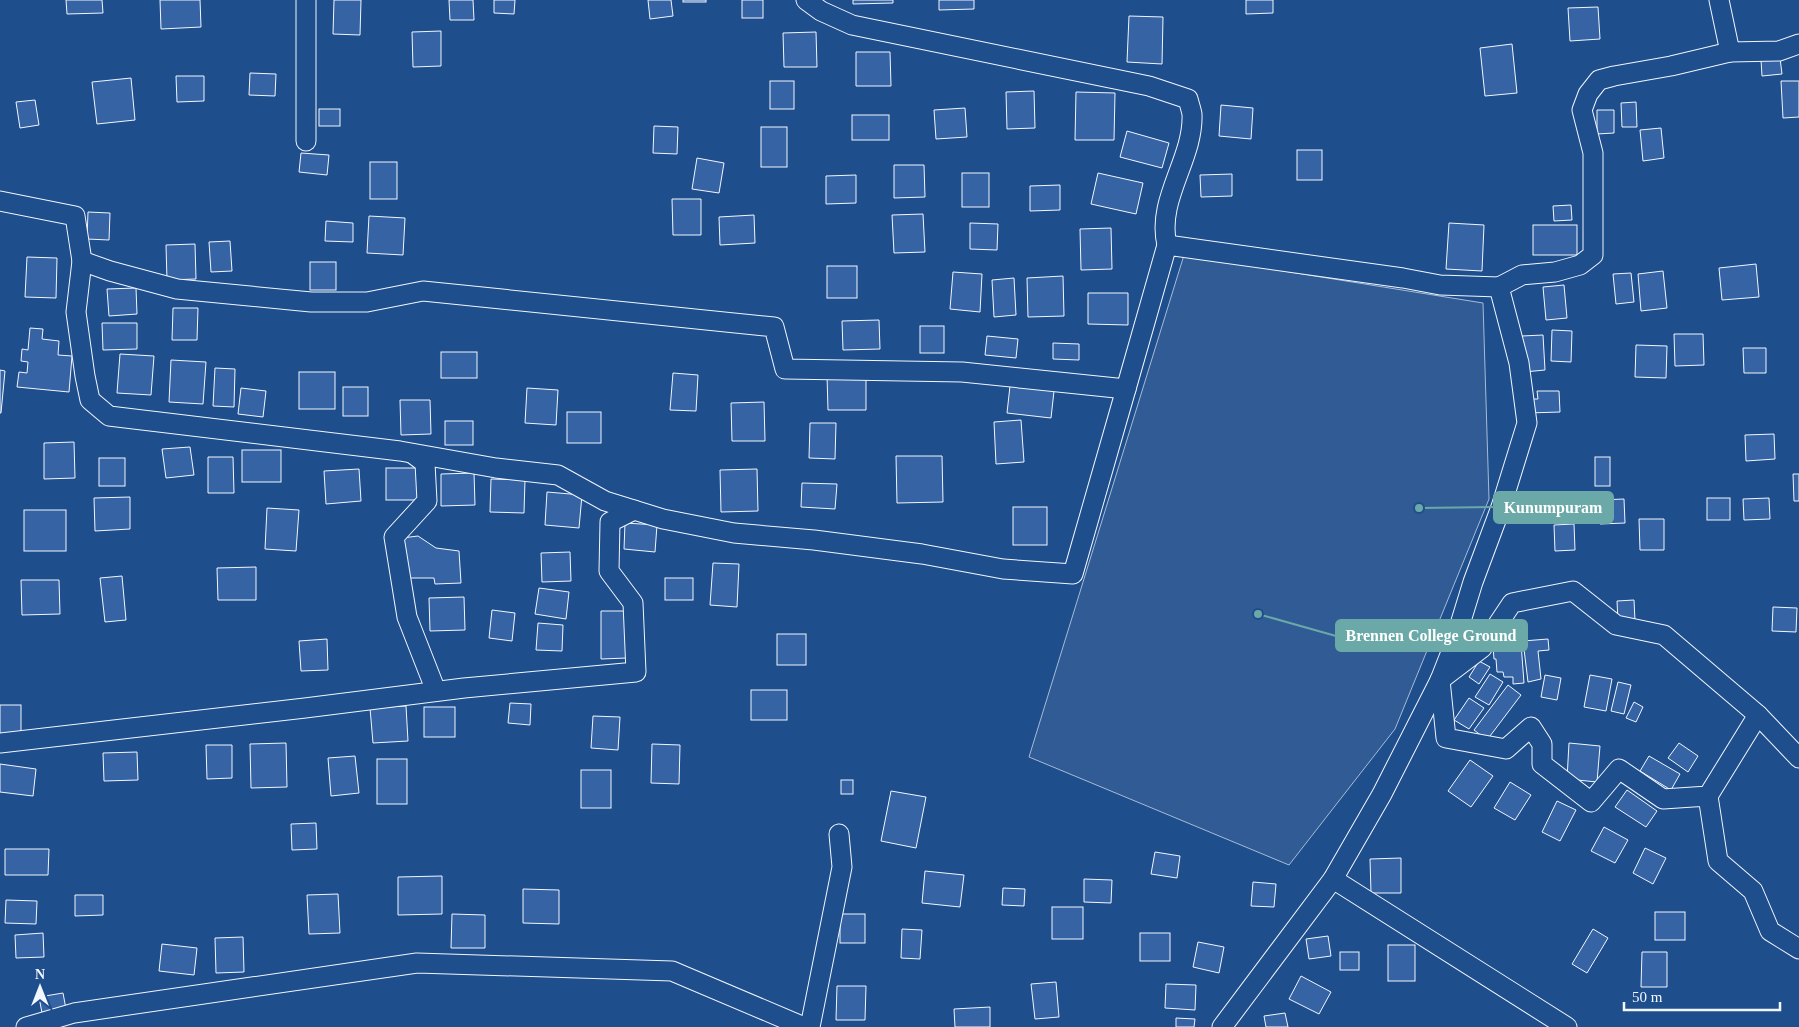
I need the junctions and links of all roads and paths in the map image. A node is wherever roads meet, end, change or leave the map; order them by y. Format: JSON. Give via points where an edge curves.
{"nodes":[{"id":1,"x":306,"y":0,"type":"edge"},
{"id":2,"x":806,"y":0,"type":"edge"},
{"id":3,"x":1719,"y":0,"type":"edge"},
{"id":4,"x":1799,"y":44,"type":"edge"},
{"id":5,"x":1730,"y":52,"type":"junction"},
{"id":6,"x":306,"y":141,"type":"dead end"},
{"id":7,"x":0,"y":201,"type":"edge"},
{"id":8,"x":1167,"y":245,"type":"junction"},
{"id":9,"x":82,"y":261,"type":"junction"},
{"id":10,"x":1500,"y":287,"type":"junction"},
{"id":11,"x":1126,"y":389,"type":"junction"},
{"id":12,"x":413,"y":454,"type":"junction"},
{"id":13,"x":634,"y":510,"type":"junction"},
{"id":14,"x":1440,"y":680,"type":"junction"},
{"id":15,"x":436,"y":691,"type":"junction"},
{"id":16,"x":1758,"y":715,"type":"junction"},
{"id":17,"x":0,"y":744,"type":"edge"},
{"id":18,"x":1799,"y":758,"type":"edge"},
{"id":19,"x":1708,"y":796,"type":"junction"},
{"id":20,"x":839,"y":834,"type":"dead end"},
{"id":21,"x":1333,"y":879,"type":"junction"},
{"id":22,"x":1799,"y":949,"type":"edge"},
{"id":23,"x":26,"y":1027,"type":"edge"},
{"id":24,"x":804,"y":1027,"type":"edge"},
{"id":25,"x":810,"y":1027,"type":"edge"},
{"id":26,"x":1222,"y":1027,"type":"edge"},
{"id":27,"x":1567,"y":1027,"type":"edge"}],
"edges":[{"from":1,"to":6,"type":"street"},
{"from":2,"to":8,"type":"street","via":[[852,25],[1148,86],[1188,98],[1192,113],[1189,138],[1164,216]]},
{"from":3,"to":5,"type":"street"},
{"from":4,"to":5,"type":"street","via":[[1779,51]]},
{"from":5,"to":10,"type":"street","via":[[1600,80],[1588,94],[1582,110],[1593,153],[1593,255],[1580,265],[1555,272],[1522,275]]},
{"from":7,"to":9,"type":"street","via":[[75,216]]},
{"from":8,"to":10,"type":"street","via":[[1440,284]]},
{"from":8,"to":11,"type":"street"},
{"from":9,"to":11,"type":"street","via":[[177,289],[311,302],[367,302],[423,292],[774,327],[785,369],[962,372]]},
{"from":9,"to":12,"type":"street","via":[[76,312],[85,376],[90,400],[108,416]]},
{"from":10,"to":14,"type":"street","via":[[1518,363],[1527,424],[1502,507]]},
{"from":11,"to":13,"type":"street","via":[[1074,574],[1003,569],[922,554],[734,533]]},
{"from":12,"to":13,"type":"street","via":[[558,475],[605,501]]},
{"from":12,"to":15,"type":"street","via":[[425,463],[427,501],[394,537],[407,617]]},
{"from":13,"to":15,"type":"street","via":[[610,522],[609,571],[633,603],[636,672]]},
{"from":14,"to":16,"type":"street","via":[[1482,648],[1512,603],[1573,592],[1616,625],[1664,635]]},
{"from":14,"to":19,"type":"street","via":[[1446,738],[1506,750],[1531,727],[1542,744],[1542,764],[1591,802],[1619,769],[1663,799]]},
{"from":14,"to":21,"type":"street","via":[[1382,794]]},
{"from":15,"to":17,"type":"street"},
{"from":16,"to":18,"type":"street"},
{"from":16,"to":19,"type":"street"},
{"from":19,"to":22,"type":"street","via":[[1718,861],[1753,891],[1770,931]]},
{"from":20,"to":25,"type":"street","via":[[842,867]]},
{"from":21,"to":26,"type":"street"},
{"from":21,"to":27,"type":"street"},
{"from":23,"to":24,"type":"street","via":[[74,1013],[417,963],[672,971]]}]}
